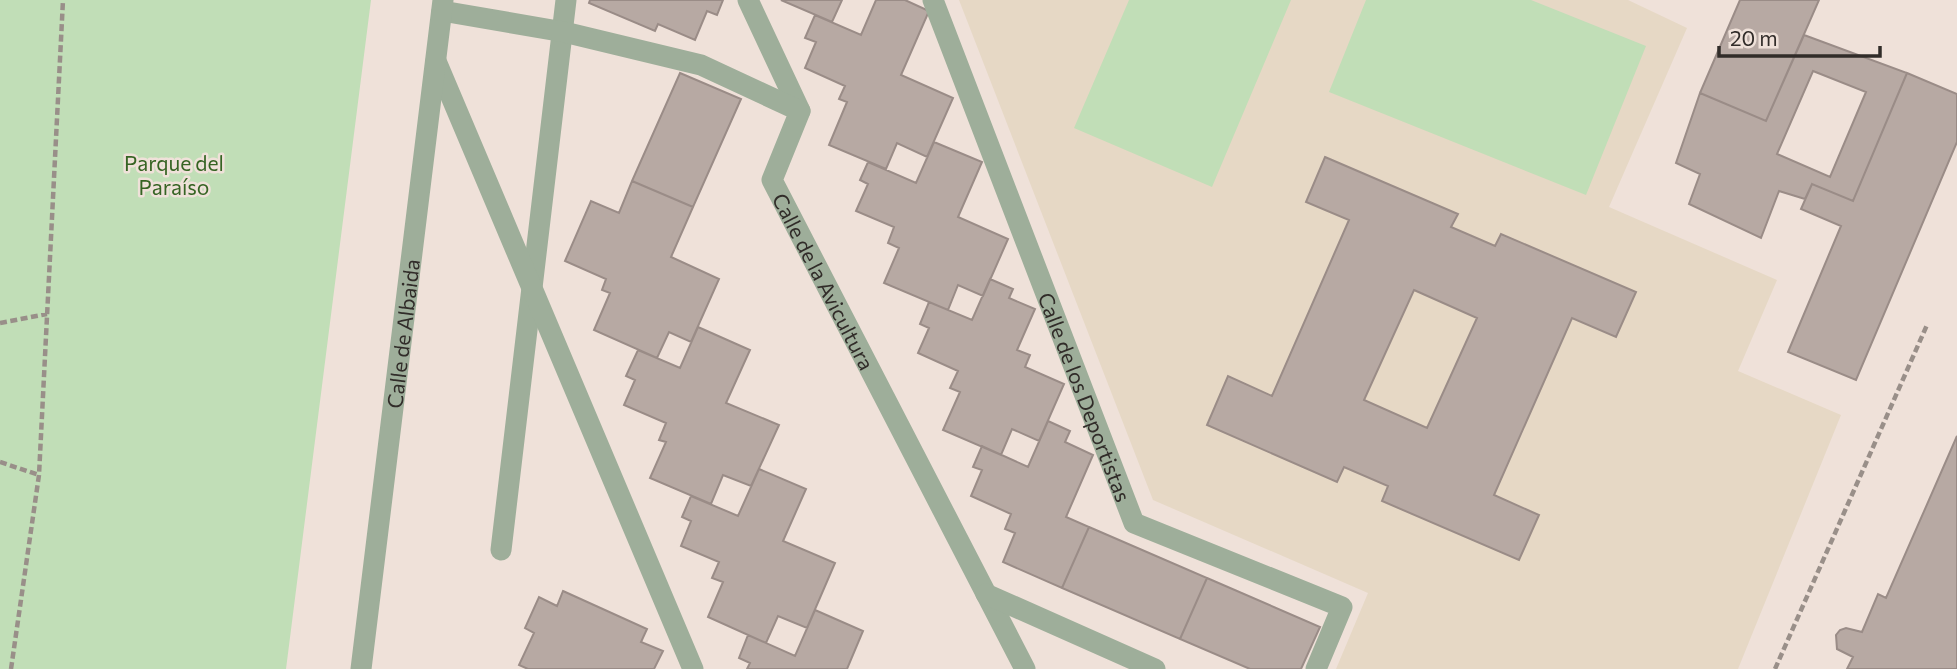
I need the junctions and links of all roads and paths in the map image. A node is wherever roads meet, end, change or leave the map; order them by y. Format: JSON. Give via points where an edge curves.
{"nodes":[{"id":1,"x":63,"y":0,"type":"edge"},
{"id":2,"x":566,"y":0,"type":"edge"},
{"id":3,"x":748,"y":0,"type":"edge"},
{"id":4,"x":933,"y":0,"type":"edge"},
{"id":5,"x":442,"y":5,"type":"edge"},
{"id":6,"x":564,"y":32,"type":"junction"},
{"id":7,"x":436,"y":61,"type":"junction"},
{"id":8,"x":800,"y":111,"type":"junction"},
{"id":9,"x":531,"y":285,"type":"junction"},
{"id":10,"x":47,"y":314,"type":"junction"},
{"id":11,"x":0,"y":323,"type":"edge"},
{"id":12,"x":1927,"y":325,"type":"dead end"},
{"id":13,"x":0,"y":461,"type":"edge"},
{"id":14,"x":39,"y":475,"type":"junction"},
{"id":15,"x":501,"y":550,"type":"dead end"},
{"id":16,"x":986,"y":594,"type":"junction"},
{"id":17,"x":11,"y":669,"type":"edge"},
{"id":18,"x":362,"y":669,"type":"edge"},
{"id":19,"x":693,"y":669,"type":"edge"},
{"id":20,"x":1025,"y":669,"type":"edge"},
{"id":21,"x":1155,"y":669,"type":"edge"},
{"id":22,"x":1316,"y":669,"type":"edge"},
{"id":23,"x":1776,"y":669,"type":"edge"}],
"edges":[{"from":1,"to":10,"type":"path"},
{"from":2,"to":6,"type":"street"},
{"from":3,"to":8,"type":"street"},
{"from":4,"to":22,"type":"street","name":"Calle de los Deportistas","via":[[1134,523],[1342,607]]},
{"from":5,"to":6,"type":"street"},
{"from":5,"to":7,"type":"street","name":"Calle de Albaida"},
{"from":6,"to":8,"type":"street","via":[[701,65]]},
{"from":6,"to":9,"type":"street"},
{"from":7,"to":9,"type":"street"},
{"from":7,"to":18,"type":"street","name":"Calle de Albaida"},
{"from":8,"to":16,"type":"street","name":"Calle de la Avicultura","via":[[772,180]]},
{"from":9,"to":15,"type":"street"},
{"from":9,"to":19,"type":"street"},
{"from":10,"to":11,"type":"path"},
{"from":10,"to":14,"type":"path"},
{"from":12,"to":23,"type":"path"},
{"from":13,"to":14,"type":"path"},
{"from":14,"to":17,"type":"path"},
{"from":16,"to":20,"type":"street","name":"Calle de la Avicultura"},
{"from":16,"to":21,"type":"street"}]}
